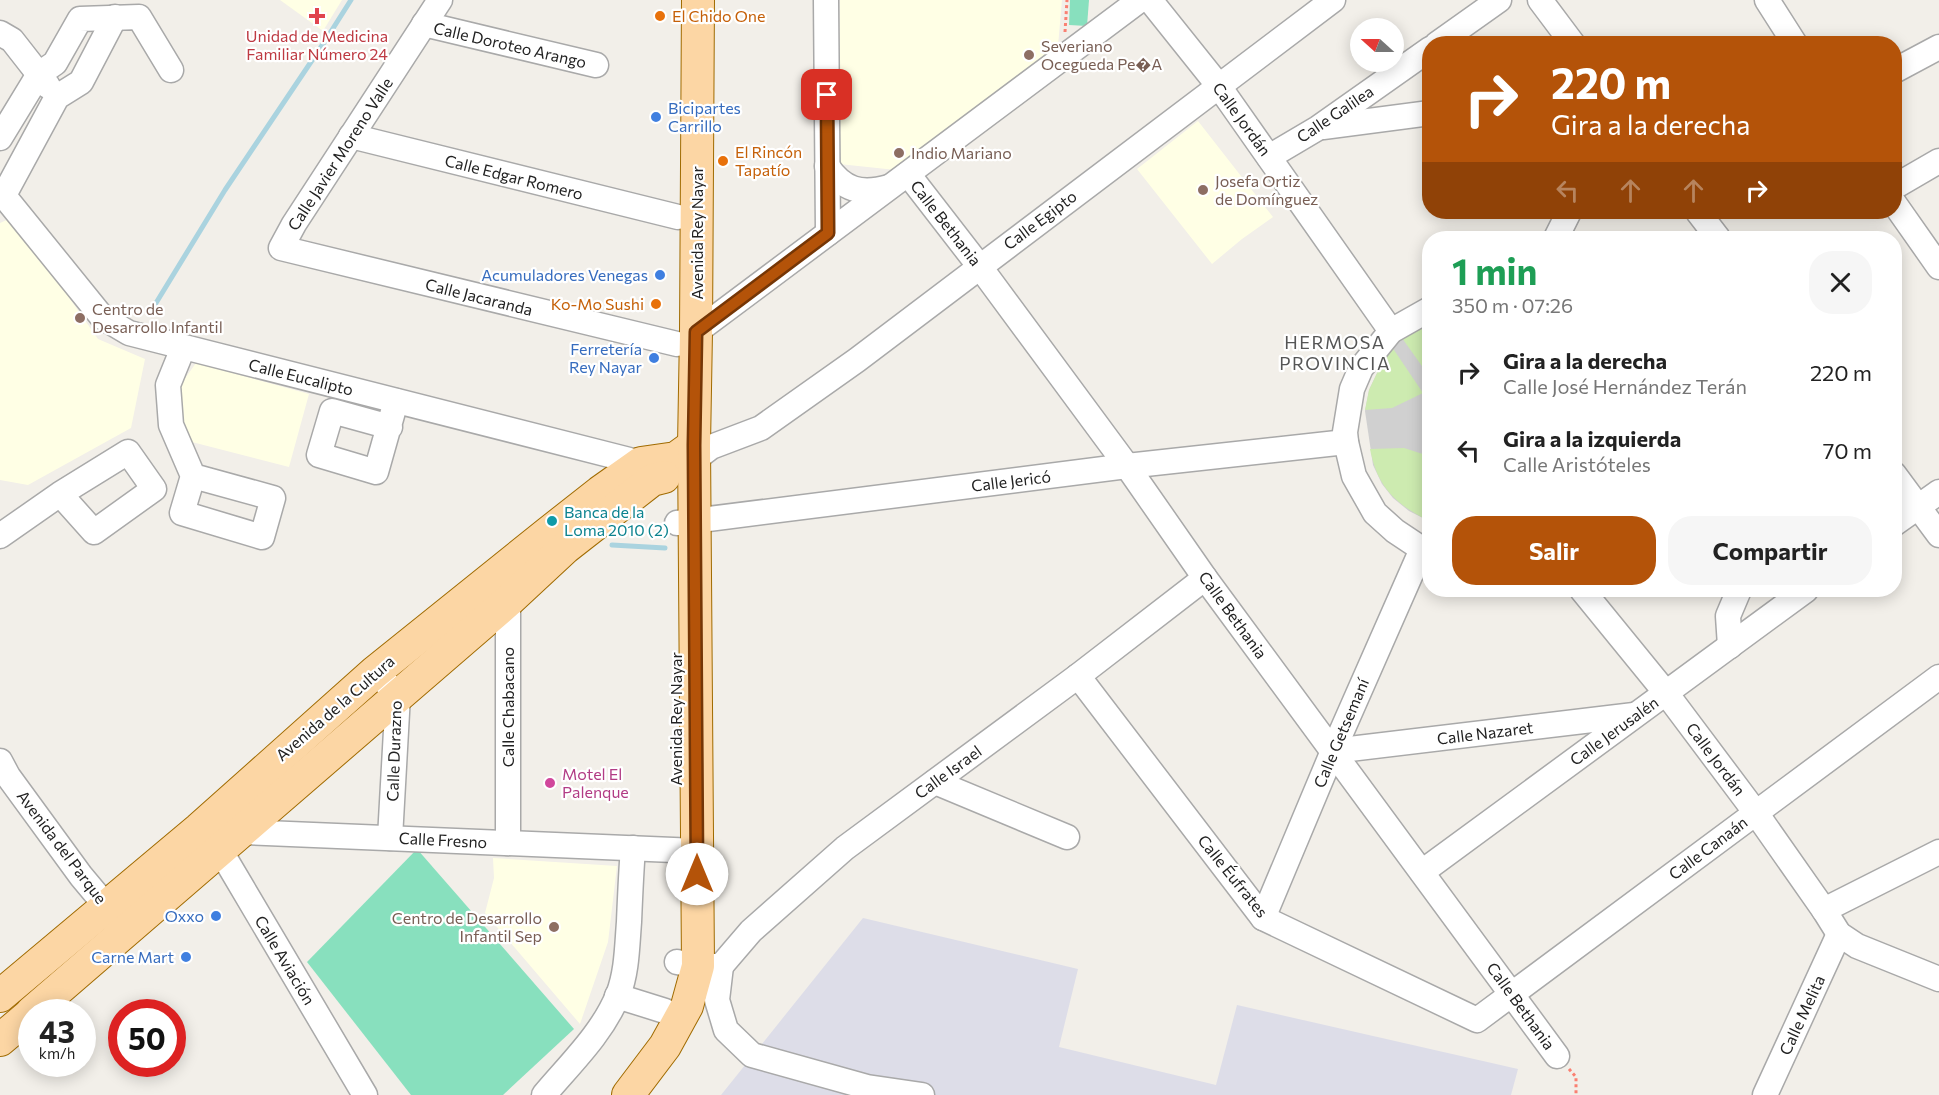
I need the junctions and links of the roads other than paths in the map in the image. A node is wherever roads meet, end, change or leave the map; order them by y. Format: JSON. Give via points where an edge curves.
{"nodes":[{"id":1,"x":440,"y":0,"type":"edge"},
{"id":2,"x":679,"y":0,"type":"edge"},
{"id":3,"x":698,"y":0,"type":"edge"},
{"id":4,"x":826,"y":0,"type":"edge"},
{"id":5,"x":1140,"y":0,"type":"edge"},
{"id":6,"x":1150,"y":0,"type":"edge"},
{"id":7,"x":1333,"y":0,"type":"edge"},
{"id":8,"x":1499,"y":0,"type":"edge"},
{"id":9,"x":1540,"y":0,"type":"edge"},
{"id":10,"x":1779,"y":4,"type":"edge"},
{"id":11,"x":116,"y":17,"type":"junction"},
{"id":12,"x":424,"y":24,"type":"junction"},
{"id":13,"x":0,"y":34,"type":"edge"},
{"id":14,"x":1448,"y":36,"type":"edge"},
{"id":15,"x":1567,"y":36,"type":"edge"},
{"id":16,"x":1792,"y":36,"type":"edge"},
{"id":17,"x":1939,"y":46,"type":"edge"},
{"id":18,"x":1422,"y":55,"type":"edge"},
{"id":19,"x":596,"y":65,"type":"dead end"},
{"id":20,"x":1902,"y":67,"type":"edge"},
{"id":21,"x":171,"y":70,"type":"dead end"},
{"id":22,"x":39,"y":74,"type":"junction"},
{"id":23,"x":1218,"y":86,"type":"junction"},
{"id":24,"x":57,"y":97,"type":"junction"},
{"id":25,"x":1422,"y":114,"type":"edge"},
{"id":26,"x":1318,"y":128,"type":"junction"},
{"id":27,"x":351,"y":136,"type":"junction"},
{"id":28,"x":0,"y":138,"type":"edge"},
{"id":29,"x":1269,"y":157,"type":"junction"},
{"id":30,"x":1939,"y":162,"type":"edge"},
{"id":31,"x":827,"y":166,"type":"junction"},
{"id":32,"x":898,"y":180,"type":"junction"},
{"id":33,"x":1902,"y":183,"type":"edge"},
{"id":34,"x":2,"y":193,"type":"edge"},
{"id":35,"x":1902,"y":214,"type":"edge"},
{"id":36,"x":678,"y":217,"type":"junction"},
{"id":37,"x":1703,"y":219,"type":"edge"},
{"id":38,"x":1713,"y":231,"type":"edge"},
{"id":39,"x":828,"y":233,"type":"junction"},
{"id":40,"x":281,"y":248,"type":"joint"},
{"id":41,"x":980,"y":267,"type":"junction"},
{"id":42,"x":1939,"y":267,"type":"edge"},
{"id":43,"x":1422,"y":314,"type":"edge"},
{"id":44,"x":1391,"y":331,"type":"junction"},
{"id":45,"x":687,"y":338,"type":"junction"},
{"id":46,"x":183,"y":348,"type":"junction"},
{"id":47,"x":396,"y":401,"type":"junction"},
{"id":48,"x":390,"y":427,"type":"dead end"},
{"id":49,"x":1346,"y":442,"type":"junction"},
{"id":50,"x":680,"y":460,"type":"junction"},
{"id":51,"x":1127,"y":466,"type":"junction"},
{"id":52,"x":193,"y":476,"type":"dead end"},
{"id":53,"x":1902,"y":484,"type":"edge"},
{"id":54,"x":1939,"y":492,"type":"edge"},
{"id":55,"x":60,"y":494,"type":"dead end"},
{"id":56,"x":1919,"y":506,"type":"junction"},
{"id":57,"x":1902,"y":518,"type":"edge"},
{"id":58,"x":686,"y":522,"type":"junction"},
{"id":59,"x":1939,"y":535,"type":"edge"},
{"id":60,"x":0,"y":536,"type":"edge"},
{"id":61,"x":1422,"y":547,"type":"edge"},
{"id":62,"x":1422,"y":558,"type":"edge"},
{"id":63,"x":1205,"y":578,"type":"junction"},
{"id":64,"x":495,"y":593,"type":"junction"},
{"id":65,"x":1588,"y":597,"type":"edge"},
{"id":66,"x":1736,"y":597,"type":"edge"},
{"id":67,"x":1796,"y":597,"type":"edge"},
{"id":68,"x":1730,"y":646,"type":"junction"},
{"id":69,"x":375,"y":672,"type":"junction"},
{"id":70,"x":1078,"y":676,"type":"junction"},
{"id":71,"x":1939,"y":677,"type":"edge"},
{"id":72,"x":1666,"y":693,"type":"junction"},
{"id":73,"x":398,"y":695,"type":"junction"},
{"id":74,"x":1637,"y":715,"type":"junction"},
{"id":75,"x":1333,"y":751,"type":"junction"},
{"id":76,"x":0,"y":761,"type":"edge"},
{"id":77,"x":935,"y":782,"type":"junction"},
{"id":78,"x":1756,"y":813,"type":"junction"},
{"id":79,"x":220,"y":831,"type":"junction"},
{"id":80,"x":1067,"y":837,"type":"dead end"},
{"id":81,"x":390,"y":838,"type":"junction"},
{"id":82,"x":508,"y":843,"type":"junction"},
{"id":83,"x":633,"y":848,"type":"junction"},
{"id":84,"x":687,"y":850,"type":"junction"},
{"id":85,"x":1939,"y":852,"type":"edge"},
{"id":86,"x":1422,"y":872,"type":"junction"},
{"id":87,"x":106,"y":905,"type":"junction"},
{"id":88,"x":1824,"y":910,"type":"junction"},
{"id":89,"x":1263,"y":918,"type":"junction"},
{"id":90,"x":127,"y":931,"type":"junction"},
{"id":91,"x":1839,"y":934,"type":"junction"},
{"id":92,"x":699,"y":965,"type":"junction"},
{"id":93,"x":1939,"y":980,"type":"edge"},
{"id":94,"x":1512,"y":994,"type":"junction"},
{"id":95,"x":0,"y":996,"type":"edge"},
{"id":96,"x":617,"y":996,"type":"junction"},
{"id":97,"x":48,"y":999,"type":"edge"},
{"id":98,"x":665,"y":1011,"type":"junction"},
{"id":99,"x":1477,"y":1020,"type":"joint"},
{"id":100,"x":18,"y":1025,"type":"edge"},
{"id":101,"x":0,"y":1040,"type":"edge"},
{"id":102,"x":1557,"y":1056,"type":"road end"},
{"id":103,"x":365,"y":1095,"type":"edge"},
{"id":104,"x":544,"y":1095,"type":"edge"},
{"id":105,"x":610,"y":1095,"type":"edge"},
{"id":106,"x":628,"y":1095,"type":"edge"},
{"id":107,"x":922,"y":1095,"type":"edge"},
{"id":108,"x":1765,"y":1095,"type":"edge"}],
"edges":[{"from":1,"to":12,"type":"street","name":"Calle Javier Moreno Valle"},
{"from":2,"to":36,"type":"main road","name":"Avenida Rey Nayar"},
{"from":3,"to":45,"type":"main road","name":"Avenida Rey Nayar"},
{"from":4,"to":31,"type":"street"},
{"from":5,"to":32,"type":"street"},
{"from":6,"to":23,"type":"street","name":"Calle Jordán"},
{"from":7,"to":23,"type":"street","name":"Calle Egipto"},
{"from":8,"to":14,"type":"street"},
{"from":9,"to":15,"type":"street"},
{"from":10,"to":16,"type":"street"},
{"from":11,"to":21,"type":"street","via":[[139,17]]},
{"from":11,"to":22,"type":"street","via":[[80,19],[55,63]]},
{"from":11,"to":24,"type":"street","via":[[81,82]]},
{"from":12,"to":19,"type":"street","name":"Calle Doroteo Arango"},
{"from":12,"to":27,"type":"street","name":"Calle Javier Moreno Valle"},
{"from":13,"to":22,"type":"street","via":[[12,39]]},
{"from":17,"to":20,"type":"street"},
{"from":18,"to":26,"type":"street","name":"Calle Galilea"},
{"from":22,"to":24,"type":"street"},
{"from":22,"to":28,"type":"street"},
{"from":23,"to":29,"type":"street","name":"Calle Jordán"},
{"from":23,"to":41,"type":"street","name":"Calle Egipto"},
{"from":24,"to":34,"type":"street"},
{"from":25,"to":26,"type":"street"},
{"from":26,"to":29,"type":"street","name":"Calle Galilea"},
{"from":27,"to":36,"type":"street","name":"Calle Edgar Romero"},
{"from":27,"to":40,"type":"street","name":"Calle Javier Moreno Valle"},
{"from":29,"to":44,"type":"street","name":"Calle Jordán"},
{"from":30,"to":33,"type":"street"},
{"from":31,"to":32,"type":"street","via":[[844,184],[855,189],[867,191]]},
{"from":31,"to":39,"type":"street"},
{"from":32,"to":39,"type":"street"},
{"from":32,"to":41,"type":"street","name":"Calle Bethania"},
{"from":34,"to":46,"type":"street","name":"Calle Eucalipto","via":[[102,317],[129,333]]},
{"from":35,"to":42,"type":"street"},
{"from":36,"to":45,"type":"main road","name":"Avenida Rey Nayar"},
{"from":37,"to":38,"type":"street"},
{"from":39,"to":45,"type":"street"},
{"from":40,"to":45,"type":"street","name":"Calle Jacaranda"},
{"from":41,"to":50,"type":"street","name":"Calle Egipto","via":[[761,428]]},
{"from":41,"to":51,"type":"street","name":"Calle Bethania"},
{"from":43,"to":44,"type":"street"},
{"from":44,"to":49,"type":"street","via":[[1361,368],[1352,389]]},
{"from":45,"to":50,"type":"main road","name":"Avenida Rey Nayar"},
{"from":46,"to":47,"type":"street","name":"Calle Eucalipto"},
{"from":46,"to":52,"type":"street","via":[[168,386],[171,425]]},
{"from":47,"to":48,"type":"street"},
{"from":47,"to":50,"type":"street","name":"Calle Eucalipto"},
{"from":49,"to":51,"type":"street","name":"Calle Jericó"},
{"from":49,"to":61,"type":"street","via":[[1354,476],[1375,513]]},
{"from":50,"to":58,"type":"main road","name":"Avenida Rey Nayar"},
{"from":50,"to":64,"type":"main road","name":"Avenida de la Cultura","via":[[607,501],[566,548]]},
{"from":51,"to":58,"type":"street","name":"Calle Jericó"},
{"from":51,"to":63,"type":"street","name":"Calle Bethania"},
{"from":53,"to":56,"type":"street"},
{"from":54,"to":56,"type":"street"},
{"from":55,"to":60,"type":"street"},
{"from":56,"to":57,"type":"street"},
{"from":56,"to":59,"type":"street"},
{"from":58,"to":84,"type":"main road","name":"Avenida Rey Nayar"},
{"from":62,"to":75,"type":"street","name":"Calle Getsemaní"},
{"from":63,"to":70,"type":"street","name":"Calle Israel"},
{"from":63,"to":75,"type":"street","name":"Calle Bethania"},
{"from":64,"to":69,"type":"main road","name":"Avenida de la Cultura"},
{"from":64,"to":73,"type":"main road","name":"Avenida de la Cultura"},
{"from":64,"to":82,"type":"street","name":"Calle Chabacano"},
{"from":65,"to":72,"type":"street","name":"Calle Jordán"},
{"from":66,"to":68,"type":"street","via":[[1728,616]]},
{"from":67,"to":68,"type":"street","name":"Calle Jerusalén"},
{"from":68,"to":72,"type":"street","name":"Calle Jerusalén"},
{"from":69,"to":73,"type":"street","name":"Calle Durazno"},
{"from":69,"to":79,"type":"main road","name":"Avenida de la Cultura"},
{"from":70,"to":77,"type":"street","name":"Calle Israel"},
{"from":70,"to":89,"type":"street","name":"Calle Éufrates"},
{"from":71,"to":78,"type":"street","name":"Calle Canaán"},
{"from":72,"to":74,"type":"street","name":"Calle Jerusalén"},
{"from":72,"to":78,"type":"street","name":"Calle Jordán"},
{"from":73,"to":79,"type":"main road","name":"Avenida de la Cultura"},
{"from":73,"to":81,"type":"street","name":"Calle Durazno"},
{"from":74,"to":75,"type":"street","name":"Calle Nazaret"},
{"from":74,"to":86,"type":"street","name":"Calle Jerusalén"},
{"from":75,"to":86,"type":"street","name":"Calle Bethania"},
{"from":75,"to":89,"type":"street","name":"Calle Getsemaní"},
{"from":76,"to":87,"type":"street","name":"Avenida del Parque"},
{"from":77,"to":80,"type":"street"},
{"from":77,"to":92,"type":"street","name":"Calle Israel","via":[[845,848],[751,931]]},
{"from":78,"to":88,"type":"street","name":"Calle Jordán"},
{"from":78,"to":94,"type":"street","name":"Calle Canaán"},
{"from":79,"to":81,"type":"street","name":"Calle Fresno"},
{"from":79,"to":87,"type":"main road","name":"Avenida de la Cultura"},
{"from":79,"to":90,"type":"main road","name":"Avenida de la Cultura"},
{"from":79,"to":103,"type":"street","name":"Calle Aviación"},
{"from":81,"to":82,"type":"street","name":"Calle Fresno"},
{"from":82,"to":83,"type":"street","name":"Calle Fresno"},
{"from":83,"to":84,"type":"street","name":"Calle Fresno"},
{"from":83,"to":96,"type":"street","via":[[627,958]]},
{"from":84,"to":92,"type":"main road","name":"Avenida Rey Nayar"},
{"from":85,"to":88,"type":"street"},
{"from":86,"to":94,"type":"street","name":"Calle Bethania"},
{"from":87,"to":90,"type":"street","name":"Avenida del Parque"},
{"from":87,"to":95,"type":"main road","name":"Avenida de la Cultura"},
{"from":88,"to":91,"type":"street","name":"Calle Jordán"},
{"from":89,"to":99,"type":"street","name":"Calle Éufrates"},
{"from":90,"to":97,"type":"main road","name":"Avenida de la Cultura"},
{"from":91,"to":93,"type":"street","name":"Calle Jordán","via":[[1857,946]]},
{"from":91,"to":108,"type":"street","name":"Calle Melita"},
{"from":92,"to":98,"type":"main road","name":"Avenida Rey Nayar","via":[[670,998]]},
{"from":92,"to":106,"type":"main road","name":"Avenida Rey Nayar","via":[[687,1006],[665,1046]]},
{"from":92,"to":107,"type":"street","via":[[717,1000],[726,1030],[752,1055],[867,1087]]},
{"from":94,"to":99,"type":"street","name":"Calle Canaán"},
{"from":94,"to":102,"type":"street","name":"Calle Bethania"},
{"from":96,"to":98,"type":"street"},
{"from":96,"to":104,"type":"street","via":[[590,1042]]},
{"from":98,"to":105,"type":"main road","name":"Avenida Rey Nayar","via":[[655,1035]]},
{"from":100,"to":101,"type":"main road","name":"Avenida de la Cultura"}]}
